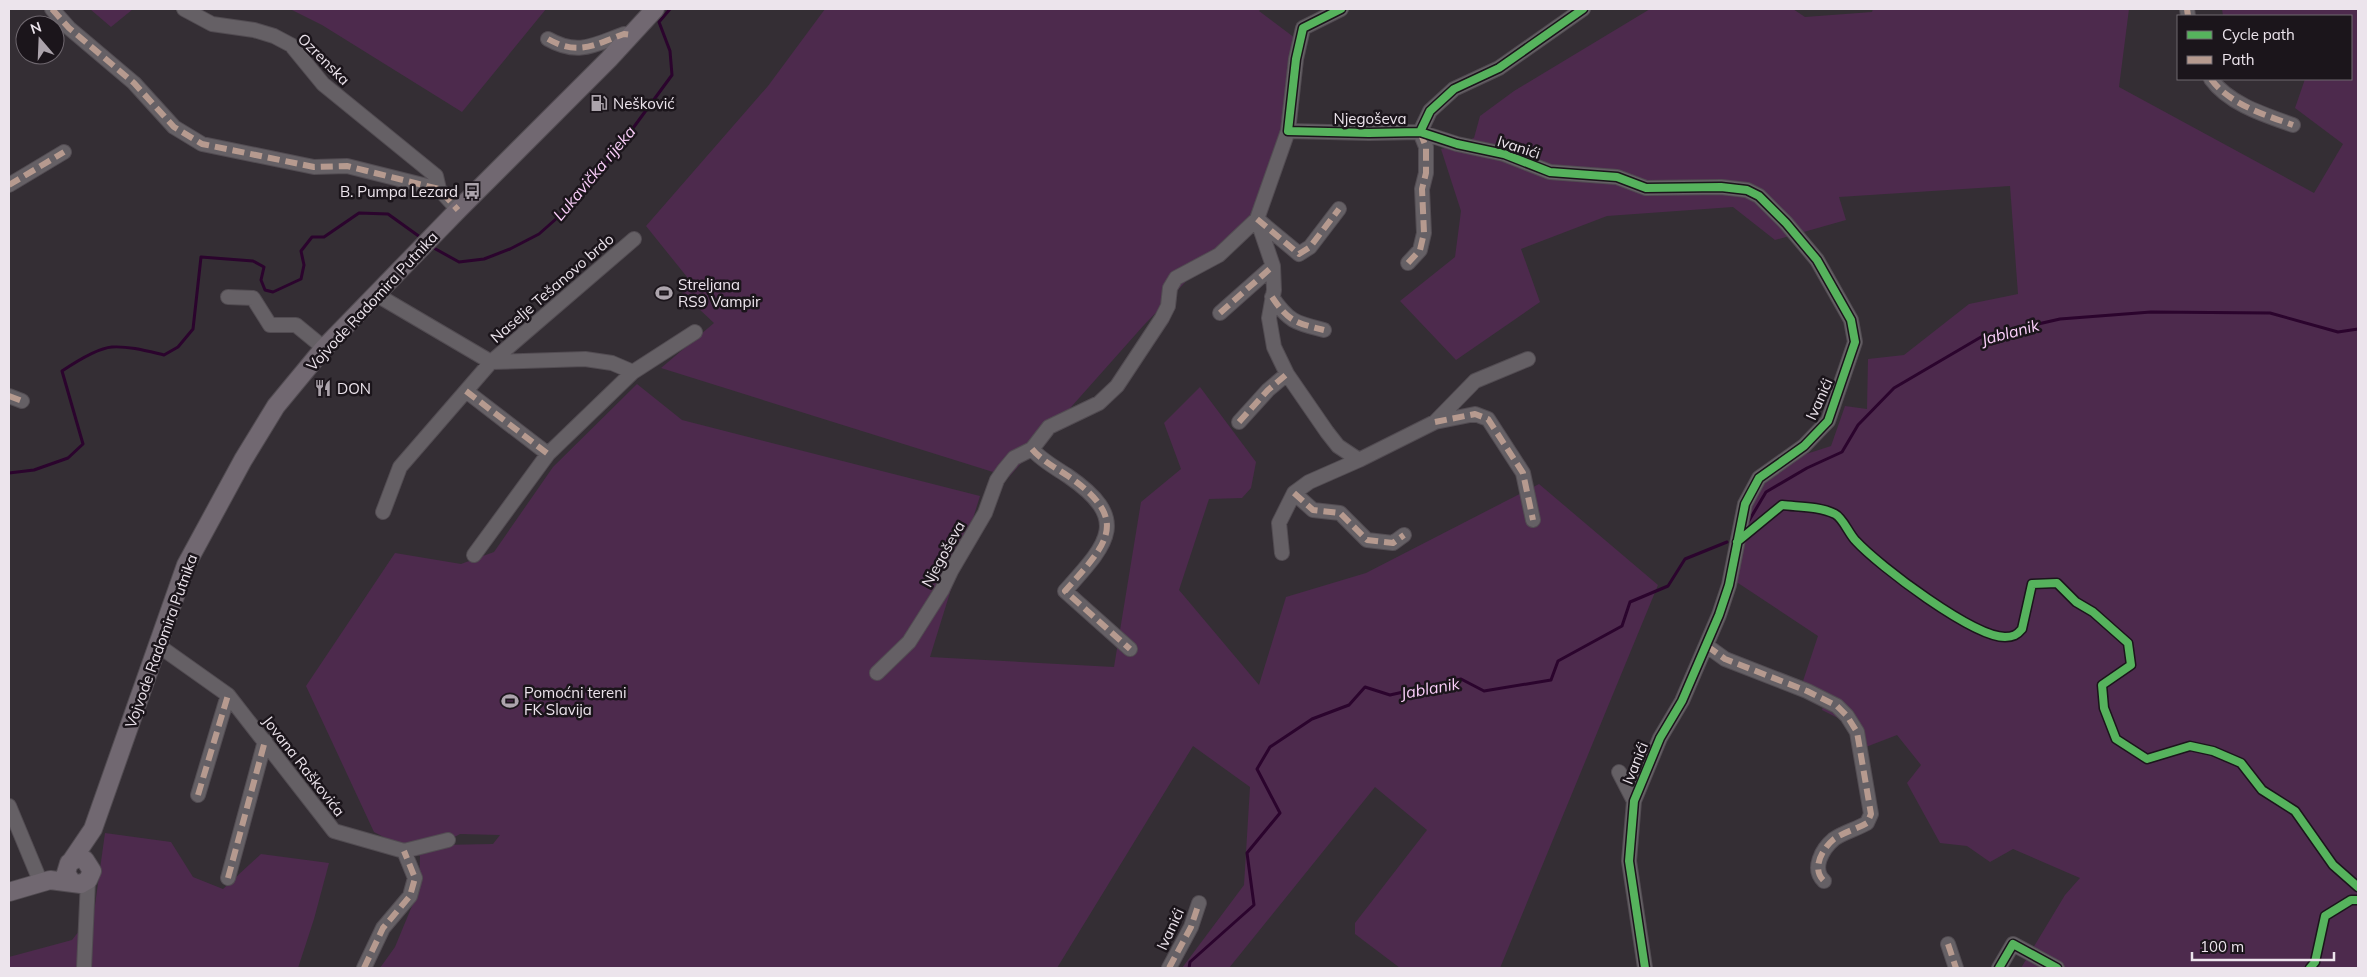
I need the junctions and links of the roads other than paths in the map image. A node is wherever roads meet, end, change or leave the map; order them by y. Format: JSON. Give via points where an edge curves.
{"nodes":[{"id":1,"x":52,"y":9,"type":"edge"},
{"id":2,"x":184,"y":9,"type":"edge"},
{"id":3,"x":655,"y":9,"type":"edge"},
{"id":4,"x":1341,"y":9,"type":"edge"},
{"id":5,"x":1583,"y":9,"type":"edge"},
{"id":6,"x":632,"y":35,"type":"junction"},
{"id":7,"x":548,"y":38,"type":"dead end"},
{"id":8,"x":2211,"y":80,"type":"edge"},
{"id":9,"x":2293,"y":125,"type":"dead end"},
{"id":10,"x":1288,"y":131,"type":"junction"},
{"id":11,"x":1420,"y":132,"type":"junction"},
{"id":12,"x":64,"y":152,"type":"dead end"},
{"id":13,"x":9,"y":185,"type":"edge"},
{"id":14,"x":440,"y":189,"type":"junction"},
{"id":15,"x":458,"y":210,"type":"junction"},
{"id":16,"x":1339,"y":210,"type":"dead end"},
{"id":17,"x":1257,"y":219,"type":"junction"},
{"id":18,"x":634,"y":239,"type":"dead end"},
{"id":19,"x":1408,"y":263,"type":"dead end"},
{"id":20,"x":1273,"y":266,"type":"junction"},
{"id":21,"x":377,"y":295,"type":"junction"},
{"id":22,"x":228,"y":297,"type":"dead end"},
{"id":23,"x":1272,"y":297,"type":"junction"},
{"id":24,"x":1220,"y":312,"type":"dead end"},
{"id":25,"x":1324,"y":330,"type":"dead end"},
{"id":26,"x":695,"y":332,"type":"dead end"},
{"id":27,"x":324,"y":348,"type":"junction"},
{"id":28,"x":1528,"y":359,"type":"dead end"},
{"id":29,"x":491,"y":362,"type":"junction"},
{"id":30,"x":633,"y":372,"type":"junction"},
{"id":31,"x":1287,"y":374,"type":"junction"},
{"id":32,"x":466,"y":392,"type":"junction"},
{"id":33,"x":1239,"y":422,"type":"dead end"},
{"id":34,"x":1435,"y":422,"type":"junction"},
{"id":35,"x":1032,"y":449,"type":"junction"},
{"id":36,"x":548,"y":454,"type":"junction"},
{"id":37,"x":1359,"y":460,"type":"junction"},
{"id":38,"x":1294,"y":493,"type":"junction"},
{"id":39,"x":383,"y":512,"type":"dead end"},
{"id":40,"x":1533,"y":520,"type":"dead end"},
{"id":41,"x":1404,"y":535,"type":"dead end"},
{"id":42,"x":1282,"y":552,"type":"dead end"},
{"id":43,"x":474,"y":555,"type":"dead end"},
{"id":44,"x":159,"y":646,"type":"junction"},
{"id":45,"x":1707,"y":646,"type":"junction"},
{"id":46,"x":1130,"y":649,"type":"dead end"},
{"id":47,"x":877,"y":673,"type":"dead end"},
{"id":48,"x":228,"y":694,"type":"junction"},
{"id":49,"x":265,"y":741,"type":"junction"},
{"id":50,"x":1619,"y":772,"type":"dead end"},
{"id":51,"x":198,"y":795,"type":"dead end"},
{"id":52,"x":1634,"y":801,"type":"junction"},
{"id":53,"x":9,"y":806,"type":"edge"},
{"id":54,"x":448,"y":840,"type":"dead end"},
{"id":55,"x":404,"y":851,"type":"junction"},
{"id":56,"x":77,"y":873,"type":"junction"},
{"id":57,"x":228,"y":878,"type":"dead end"},
{"id":58,"x":46,"y":881,"type":"junction"},
{"id":59,"x":1824,"y":881,"type":"dead end"},
{"id":60,"x":9,"y":892,"type":"edge"},
{"id":61,"x":1199,"y":903,"type":"dead end"},
{"id":62,"x":1948,"y":944,"type":"dead end"},
{"id":63,"x":84,"y":968,"type":"edge"},
{"id":64,"x":364,"y":968,"type":"edge"},
{"id":65,"x":1169,"y":968,"type":"edge"},
{"id":66,"x":1645,"y":968,"type":"edge"},
{"id":67,"x":1956,"y":968,"type":"edge"},
{"id":68,"x":1999,"y":968,"type":"edge"},
{"id":69,"x":2057,"y":968,"type":"edge"}],
"edges":[{"from":1,"to":14,"type":"street","via":[[69,28],[134,83],[174,127],[202,144],[314,167],[346,166]]},
{"from":2,"to":14,"type":"street","name":"Ozrenska","via":[[212,24],[254,30],[291,45],[323,84],[436,176]]},
{"from":3,"to":6,"type":"main road","name":"Vojvode Radomira Putnika"},
{"from":4,"to":10,"type":"street","name":"Njegoševa","via":[[1303,28]]},
{"from":5,"to":11,"type":"street","name":"Njegoševa","via":[[1499,68],[1454,89],[1430,111]]},
{"from":6,"to":7,"type":"street","via":[[624,34],[581,49],[563,48]]},
{"from":6,"to":15,"type":"main road","name":"Vojvode Radomira Putnika"},
{"from":8,"to":9,"type":"street","via":[[2216,87],[2262,115]]},
{"from":10,"to":11,"type":"street","name":"Njegoševa"},
{"from":10,"to":17,"type":"street","name":"Njegoševa"},
{"from":11,"to":19,"type":"street","via":[[1426,147],[1422,189],[1424,233],[1420,250]]},
{"from":11,"to":45,"type":"street","name":"Ivanići","via":[[1504,154],[1550,172],[1618,176],[1646,188],[1747,190],[1759,196],[1817,260],[1851,320],[1854,342],[1828,421],[1804,446],[1758,478],[1745,504],[1729,585]]},
{"from":12,"to":13,"type":"street"},
{"from":14,"to":15,"type":"street"},
{"from":15,"to":21,"type":"main road","name":"Vojvode Radomira Putnika"},
{"from":16,"to":17,"type":"street","via":[[1310,247],[1299,254]]},
{"from":17,"to":20,"type":"street"},
{"from":17,"to":35,"type":"street","name":"Njegoševa","via":[[1219,255],[1176,278],[1162,318],[1117,386],[1099,403],[1049,427]]},
{"from":18,"to":29,"type":"street","name":"Naselje Tešanovo brdo"},
{"from":20,"to":23,"type":"street"},
{"from":20,"to":24,"type":"street"},
{"from":21,"to":27,"type":"main road","name":"Vojvode Radomira Putnika"},
{"from":21,"to":29,"type":"street","name":"Naselje Tešanovo brdo"},
{"from":22,"to":27,"type":"street","via":[[253,298],[270,325],[296,325]]},
{"from":23,"to":25,"type":"street","via":[[1292,320]]},
{"from":23,"to":31,"type":"street","via":[[1269,318],[1274,347]]},
{"from":26,"to":30,"type":"street"},
{"from":27,"to":44,"type":"main road","name":"Vojvode Radomira Putnika","via":[[276,406],[243,460],[186,566]]},
{"from":28,"to":34,"type":"street","via":[[1476,381]]},
{"from":29,"to":30,"type":"street","name":"Naselje Tešanovo brdo","via":[[585,359],[612,363]]},
{"from":29,"to":32,"type":"street","name":"Naselje Tešanovo brdo"},
{"from":30,"to":36,"type":"street"},
{"from":31,"to":33,"type":"street"},
{"from":31,"to":37,"type":"street","via":[[1338,446]]},
{"from":32,"to":36,"type":"street"},
{"from":32,"to":39,"type":"street","name":"Naselje Tešanovo brdo","via":[[400,467]]},
{"from":34,"to":37,"type":"street"},
{"from":34,"to":40,"type":"street","via":[[1475,414],[1488,419],[1523,473]]},
{"from":35,"to":46,"type":"street","via":[[1087,489],[1108,519],[1098,554],[1065,591]]},
{"from":35,"to":47,"type":"street","name":"Njegoševa","via":[[1014,458],[997,480],[985,513],[942,590],[909,642]]},
{"from":36,"to":43,"type":"street"},
{"from":37,"to":38,"type":"street","via":[[1309,482]]},
{"from":38,"to":41,"type":"street","via":[[1313,510],[1340,513],[1367,540],[1392,543]]},
{"from":38,"to":42,"type":"street","via":[[1279,523]]},
{"from":44,"to":48,"type":"street","name":"Jovana Raškovića"},
{"from":44,"to":56,"type":"main road","name":"Vojvode Radomira Putnika"},
{"from":45,"to":52,"type":"street","name":"Ivanići","via":[[1682,701],[1660,738]]},
{"from":45,"to":59,"type":"street","via":[[1725,659],[1782,680],[1837,706],[1857,732],[1871,814],[1867,823],[1834,840],[1825,850],[1817,866]]},
{"from":48,"to":49,"type":"street","name":"Jovana Raškovića"},
{"from":48,"to":51,"type":"street"},
{"from":49,"to":55,"type":"street","name":"Jovana Raškovića","via":[[334,831]]},
{"from":49,"to":57,"type":"street"},
{"from":50,"to":52,"type":"street"},
{"from":52,"to":66,"type":"street","name":"Ivanići","via":[[1629,861]]},
{"from":53,"to":58,"type":"street"},
{"from":54,"to":55,"type":"street","name":"Jovana Raškovića"},
{"from":55,"to":64,"type":"street","via":[[415,878],[410,896],[383,928]]},
{"from":56,"to":58,"type":"main road","name":"Vojvode Radomira Putnika"},
{"from":56,"to":63,"type":"street","via":[[86,917]]},
{"from":58,"to":60,"type":"main road","name":"Vojvode Radomira Putnika"},
{"from":61,"to":65,"type":"street","name":"Ivanići","via":[[1191,927]]},
{"from":62,"to":67,"type":"street"},
{"from":68,"to":69,"type":"street","via":[[2014,944]]}]}
